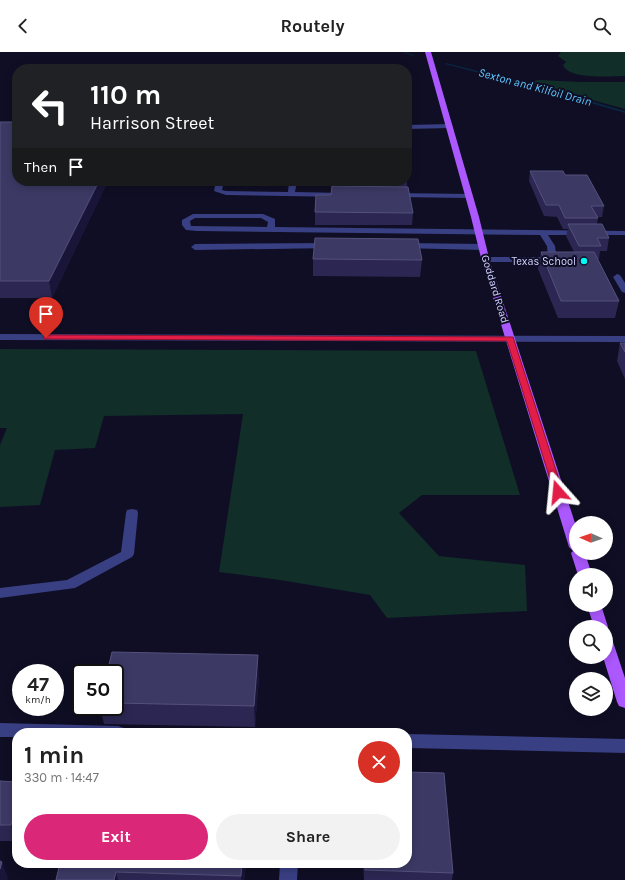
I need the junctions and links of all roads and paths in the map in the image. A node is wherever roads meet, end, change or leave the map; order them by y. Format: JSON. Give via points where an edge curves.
{"nodes":[{"id":1,"x":428,"y":52,"type":"edge"},
{"id":2,"x":450,"y":126,"type":"junction"},
{"id":3,"x":412,"y":127,"type":"edge"},
{"id":4,"x":219,"y":186,"type":"edge"},
{"id":5,"x":292,"y":186,"type":"edge"},
{"id":6,"x":291,"y":194,"type":"junction"},
{"id":7,"x":352,"y":195,"type":"edge"},
{"id":8,"x":383,"y":195,"type":"edge"},
{"id":9,"x":469,"y":196,"type":"junction"},
{"id":10,"x":271,"y":230,"type":"junction"},
{"id":11,"x":479,"y":231,"type":"junction"},
{"id":12,"x":542,"y":232,"type":"junction"},
{"id":13,"x":625,"y":233,"type":"edge"},
{"id":14,"x":335,"y":246,"type":"edge"},
{"id":15,"x":397,"y":246,"type":"edge"},
{"id":16,"x":195,"y":247,"type":"dead end"},
{"id":17,"x":483,"y":247,"type":"junction"},
{"id":18,"x":486,"y":259,"type":"junction"},
{"id":19,"x":618,"y":277,"type":"dead end"},
{"id":20,"x":625,"y":290,"type":"edge"},
{"id":21,"x":0,"y":338,"type":"edge"},
{"id":22,"x":510,"y":339,"type":"junction"},
{"id":23,"x":625,"y":339,"type":"edge"},
{"id":24,"x":132,"y":513,"type":"dead end"},
{"id":25,"x":569,"y":525,"type":"edge"},
{"id":26,"x":0,"y":593,"type":"edge"},
{"id":27,"x":613,"y":664,"type":"edge"},
{"id":28,"x":625,"y":702,"type":"edge"},
{"id":29,"x":0,"y":730,"type":"edge"},
{"id":30,"x":12,"y":730,"type":"edge"},
{"id":31,"x":412,"y":741,"type":"edge"},
{"id":32,"x":625,"y":746,"type":"edge"},
{"id":33,"x":289,"y":868,"type":"edge"},
{"id":34,"x":288,"y":880,"type":"edge"}],
"edges":[{"from":1,"to":2,"type":"main road","name":"Goddard Road"},
{"from":2,"to":3,"type":"street"},
{"from":2,"to":9,"type":"main road","name":"Goddard Road"},
{"from":4,"to":6,"type":"street","via":[[218,191],[226,193]]},
{"from":5,"to":6,"type":"street"},
{"from":6,"to":7,"type":"street"},
{"from":8,"to":9,"type":"street"},
{"from":9,"to":11,"type":"main road","name":"Goddard Road"},
{"from":10,"to":10,"type":"street","via":[[197,229],[189,228],[186,220],[193,216],[263,216],[272,221]]},
{"from":10,"to":11,"type":"street"},
{"from":11,"to":12,"type":"street"},
{"from":11,"to":17,"type":"main road","name":"Goddard Road"},
{"from":12,"to":13,"type":"street"},
{"from":12,"to":18,"type":"street","via":[[551,246],[553,260]]},
{"from":14,"to":16,"type":"street"},
{"from":15,"to":17,"type":"street"},
{"from":17,"to":18,"type":"main road","name":"Goddard Road"},
{"from":18,"to":22,"type":"main road","name":"Goddard Road"},
{"from":19,"to":20,"type":"street"},
{"from":21,"to":22,"type":"street"},
{"from":22,"to":23,"type":"street"},
{"from":22,"to":25,"type":"main road","name":"Goddard Road"},
{"from":24,"to":26,"type":"street","via":[[127,554],[70,585]]},
{"from":27,"to":28,"type":"main road"},
{"from":29,"to":30,"type":"street"},
{"from":31,"to":32,"type":"street"},
{"from":33,"to":34,"type":"street"}]}
